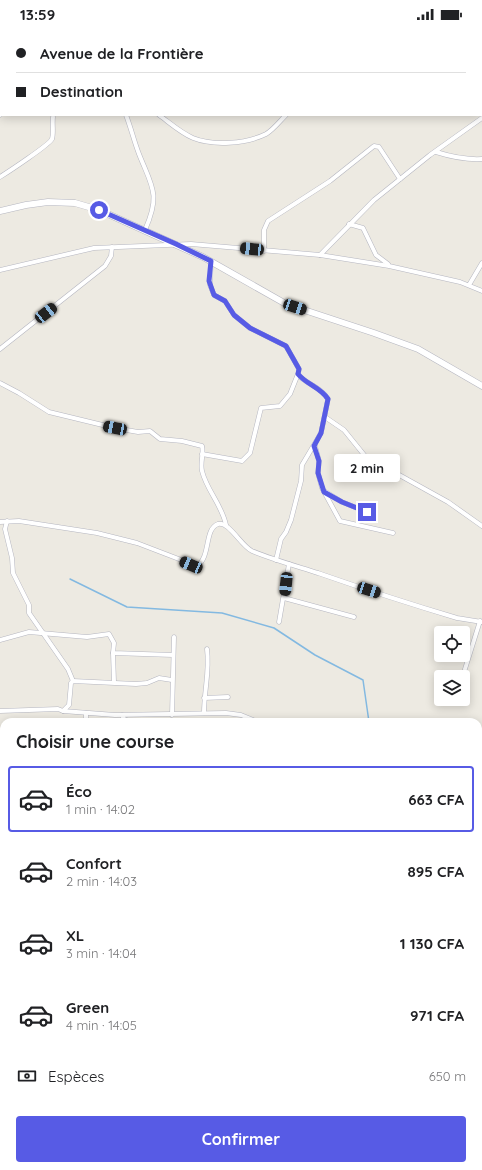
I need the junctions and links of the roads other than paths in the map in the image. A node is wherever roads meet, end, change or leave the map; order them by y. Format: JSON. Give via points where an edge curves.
{"nodes":[{"id":1,"x":126,"y":116,"type":"edge"},
{"id":2,"x":160,"y":116,"type":"edge"},
{"id":3,"x":285,"y":116,"type":"edge"},
{"id":4,"x":52,"y":117,"type":"dead end"},
{"id":5,"x":482,"y":118,"type":"edge"},
{"id":6,"x":436,"y":152,"type":"junction"},
{"id":7,"x":482,"y":159,"type":"edge"},
{"id":8,"x":0,"y":177,"type":"edge"},
{"id":9,"x":400,"y":179,"type":"junction"},
{"id":10,"x":0,"y":211,"type":"edge"},
{"id":11,"x":349,"y":224,"type":"junction"},
{"id":12,"x":145,"y":230,"type":"junction"},
{"id":13,"x":176,"y":244,"type":"junction"},
{"id":14,"x":112,"y":247,"type":"junction"},
{"id":15,"x":264,"y":251,"type":"junction"},
{"id":16,"x":320,"y":255,"type":"junction"},
{"id":17,"x":211,"y":261,"type":"junction"},
{"id":18,"x":482,"y":263,"type":"edge"},
{"id":19,"x":390,"y":266,"type":"junction"},
{"id":20,"x":0,"y":270,"type":"edge"},
{"id":21,"x":469,"y":285,"type":"junction"},
{"id":22,"x":482,"y":291,"type":"edge"},
{"id":23,"x":0,"y":349,"type":"edge"},
{"id":24,"x":298,"y":374,"type":"junction"},
{"id":25,"x":0,"y":383,"type":"edge"},
{"id":26,"x":482,"y":386,"type":"edge"},
{"id":27,"x":325,"y":417,"type":"junction"},
{"id":28,"x":314,"y":446,"type":"junction"},
{"id":29,"x":202,"y":454,"type":"junction"},
{"id":30,"x":324,"y":492,"type":"junction"},
{"id":31,"x":367,"y":512,"type":"dead end"},
{"id":32,"x":7,"y":521,"type":"junction"},
{"id":33,"x":0,"y":522,"type":"edge"},
{"id":34,"x":226,"y":525,"type":"junction"},
{"id":35,"x":482,"y":526,"type":"edge"},
{"id":36,"x":392,"y":533,"type":"dead end"},
{"id":37,"x":276,"y":560,"type":"junction"},
{"id":38,"x":289,"y":564,"type":"junction"},
{"id":39,"x":284,"y":598,"type":"junction"},
{"id":40,"x":354,"y":617,"type":"dead end"},
{"id":41,"x":279,"y":622,"type":"dead end"},
{"id":42,"x":481,"y":622,"type":"edge"},
{"id":43,"x":44,"y":633,"type":"junction"},
{"id":44,"x":174,"y":637,"type":"dead end"},
{"id":45,"x":0,"y":640,"type":"edge"},
{"id":46,"x":207,"y":649,"type":"dead end"},
{"id":47,"x":114,"y":653,"type":"junction"},
{"id":48,"x":173,"y":655,"type":"junction"},
{"id":49,"x":465,"y":669,"type":"dead end"},
{"id":50,"x":172,"y":680,"type":"junction"},
{"id":51,"x":73,"y":681,"type":"junction"},
{"id":52,"x":114,"y":682,"type":"junction"},
{"id":53,"x":228,"y":697,"type":"dead end"},
{"id":54,"x":204,"y":698,"type":"junction"},
{"id":55,"x":0,"y":711,"type":"edge"},
{"id":56,"x":62,"y":711,"type":"junction"},
{"id":57,"x":86,"y":713,"type":"junction"},
{"id":58,"x":204,"y":713,"type":"junction"},
{"id":59,"x":122,"y":715,"type":"junction"},
{"id":60,"x":172,"y":715,"type":"junction"},
{"id":61,"x":86,"y":718,"type":"edge"},
{"id":62,"x":124,"y":718,"type":"edge"},
{"id":63,"x":248,"y":718,"type":"edge"}],
"edges":[{"from":1,"to":12,"type":"street","via":[[155,196],[152,214]]},
{"from":2,"to":3,"type":"street","via":[[192,138],[232,142],[266,134]]},
{"from":4,"to":8,"type":"street","via":[[50,142]]},
{"from":5,"to":6,"type":"street"},
{"from":6,"to":7,"type":"street","via":[[468,160]]},
{"from":6,"to":9,"type":"street"},
{"from":9,"to":11,"type":"street"},
{"from":9,"to":15,"type":"street","via":[[385,154],[379,147],[374,146],[330,181],[268,221],[264,230]]},
{"from":10,"to":12,"type":"street","via":[[48,202],[75,204],[99,210]]},
{"from":11,"to":16,"type":"street"},
{"from":11,"to":19,"type":"street","via":[[363,228],[376,255]]},
{"from":12,"to":13,"type":"street"},
{"from":13,"to":14,"type":"street"},
{"from":13,"to":15,"type":"street"},
{"from":13,"to":17,"type":"street"},
{"from":14,"to":20,"type":"street","via":[[80,251]]},
{"from":14,"to":23,"type":"street","via":[[111,256],[105,266]]},
{"from":15,"to":16,"type":"street"},
{"from":16,"to":19,"type":"street"},
{"from":17,"to":24,"type":"street","via":[[209,281],[214,295],[225,301],[234,315],[250,328],[286,346],[299,369]]},
{"from":17,"to":26,"type":"street","via":[[286,304],[418,349]]},
{"from":18,"to":21,"type":"street"},
{"from":19,"to":21,"type":"street"},
{"from":21,"to":22,"type":"street"},
{"from":24,"to":27,"type":"street","via":[[325,394],[328,399]]},
{"from":24,"to":29,"type":"street","via":[[290,394],[280,406],[261,408],[250,453],[242,461]]},
{"from":25,"to":29,"type":"street","via":[[49,412],[115,428],[138,432],[152,431],[160,439],[202,446]]},
{"from":27,"to":28,"type":"street"},
{"from":27,"to":35,"type":"street","via":[[344,430],[365,456],[448,502]]},
{"from":28,"to":30,"type":"street"},
{"from":28,"to":37,"type":"street","via":[[302,465],[301,482],[291,520],[281,539]]},
{"from":29,"to":34,"type":"street","via":[[205,480],[224,513]]},
{"from":30,"to":31,"type":"street"},
{"from":30,"to":36,"type":"street","via":[[340,521]]},
{"from":32,"to":33,"type":"street"},
{"from":32,"to":34,"type":"street","via":[[98,533],[137,543],[197,566],[204,558],[211,530],[218,524]]},
{"from":32,"to":43,"type":"street","via":[[5,529],[13,573],[28,605],[29,613]]},
{"from":34,"to":37,"type":"street","via":[[244,546]]},
{"from":37,"to":38,"type":"street"},
{"from":38,"to":39,"type":"street"},
{"from":38,"to":42,"type":"street","via":[[457,618]]},
{"from":39,"to":40,"type":"street"},
{"from":39,"to":41,"type":"street"},
{"from":42,"to":49,"type":"street"},
{"from":43,"to":45,"type":"street","via":[[29,632]]},
{"from":43,"to":47,"type":"street","via":[[87,637],[109,634],[114,643]]},
{"from":43,"to":51,"type":"street","via":[[68,668]]},
{"from":44,"to":48,"type":"street"},
{"from":46,"to":54,"type":"street","via":[[209,670]]},
{"from":47,"to":48,"type":"street"},
{"from":47,"to":52,"type":"street"},
{"from":48,"to":50,"type":"street"},
{"from":50,"to":52,"type":"street","via":[[160,678],[136,684]]},
{"from":50,"to":60,"type":"street"},
{"from":51,"to":52,"type":"street"},
{"from":51,"to":56,"type":"street","via":[[69,705]]},
{"from":53,"to":54,"type":"street"},
{"from":54,"to":58,"type":"street"},
{"from":55,"to":56,"type":"street"},
{"from":56,"to":57,"type":"street"},
{"from":57,"to":59,"type":"street"},
{"from":57,"to":61,"type":"street"},
{"from":58,"to":60,"type":"street"},
{"from":58,"to":63,"type":"street","via":[[226,712]]},
{"from":59,"to":60,"type":"street"},
{"from":59,"to":62,"type":"street"}]}
